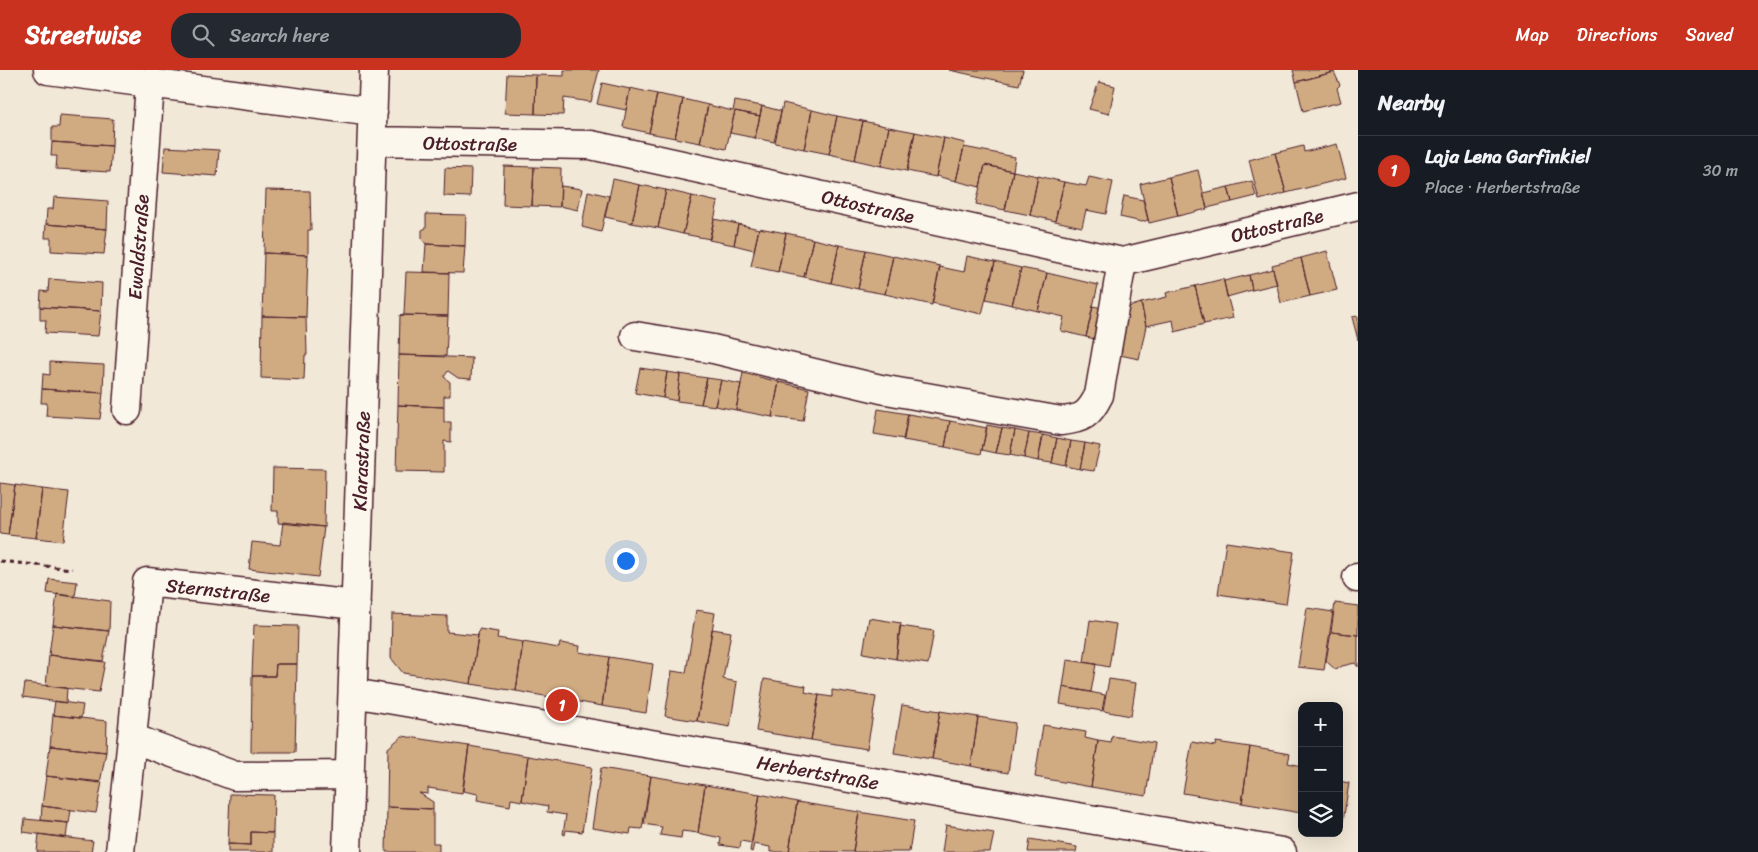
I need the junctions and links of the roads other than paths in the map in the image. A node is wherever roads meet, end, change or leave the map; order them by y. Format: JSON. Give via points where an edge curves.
{"nodes":[{"id":1,"x":48,"y":70,"type":"edge"},
{"id":2,"x":374,"y":70,"type":"edge"},
{"id":3,"x":150,"y":84,"type":"junction"},
{"id":4,"x":373,"y":112,"type":"junction"},
{"id":5,"x":372,"y":141,"type":"junction"},
{"id":6,"x":1358,"y":206,"type":"edge"},
{"id":7,"x":1122,"y":262,"type":"junction"},
{"id":8,"x":635,"y":336,"type":"dead end"},
{"id":9,"x":127,"y":410,"type":"dead end"},
{"id":10,"x":356,"y":605,"type":"junction"},
{"id":11,"x":353,"y":693,"type":"junction"},
{"id":12,"x":132,"y":738,"type":"junction"},
{"id":13,"x":350,"y":775,"type":"junction"},
{"id":14,"x":120,"y":852,"type":"edge"},
{"id":15,"x":347,"y":852,"type":"edge"},
{"id":16,"x":1282,"y":852,"type":"edge"}],
"edges":[{"from":1,"to":3,"type":"street"},
{"from":2,"to":4,"type":"street","name":"Klarastraße"},
{"from":3,"to":4,"type":"street"},
{"from":3,"to":9,"type":"street","name":"Ewaldstraße"},
{"from":4,"to":5,"type":"street","name":"Klarastraße"},
{"from":5,"to":7,"type":"street","name":"Ottostraße","via":[[591,145]]},
{"from":5,"to":10,"type":"street","name":"Klarastraße"},
{"from":6,"to":7,"type":"street","name":"Ottostraße"},
{"from":7,"to":8,"type":"street","via":[[1099,395],[1091,410],[1076,419],[1061,420],[880,389],[713,349]]},
{"from":10,"to":11,"type":"street","name":"Klarastraße"},
{"from":10,"to":12,"type":"street","name":"Sternstraße","via":[[147,582]]},
{"from":11,"to":13,"type":"street","name":"Klarastraße"},
{"from":11,"to":16,"type":"street","name":"Herbertstraße"},
{"from":12,"to":13,"type":"street","via":[[235,776]]},
{"from":12,"to":14,"type":"street","name":"Sternstraße"},
{"from":13,"to":15,"type":"street","name":"Klarastraße"}]}
